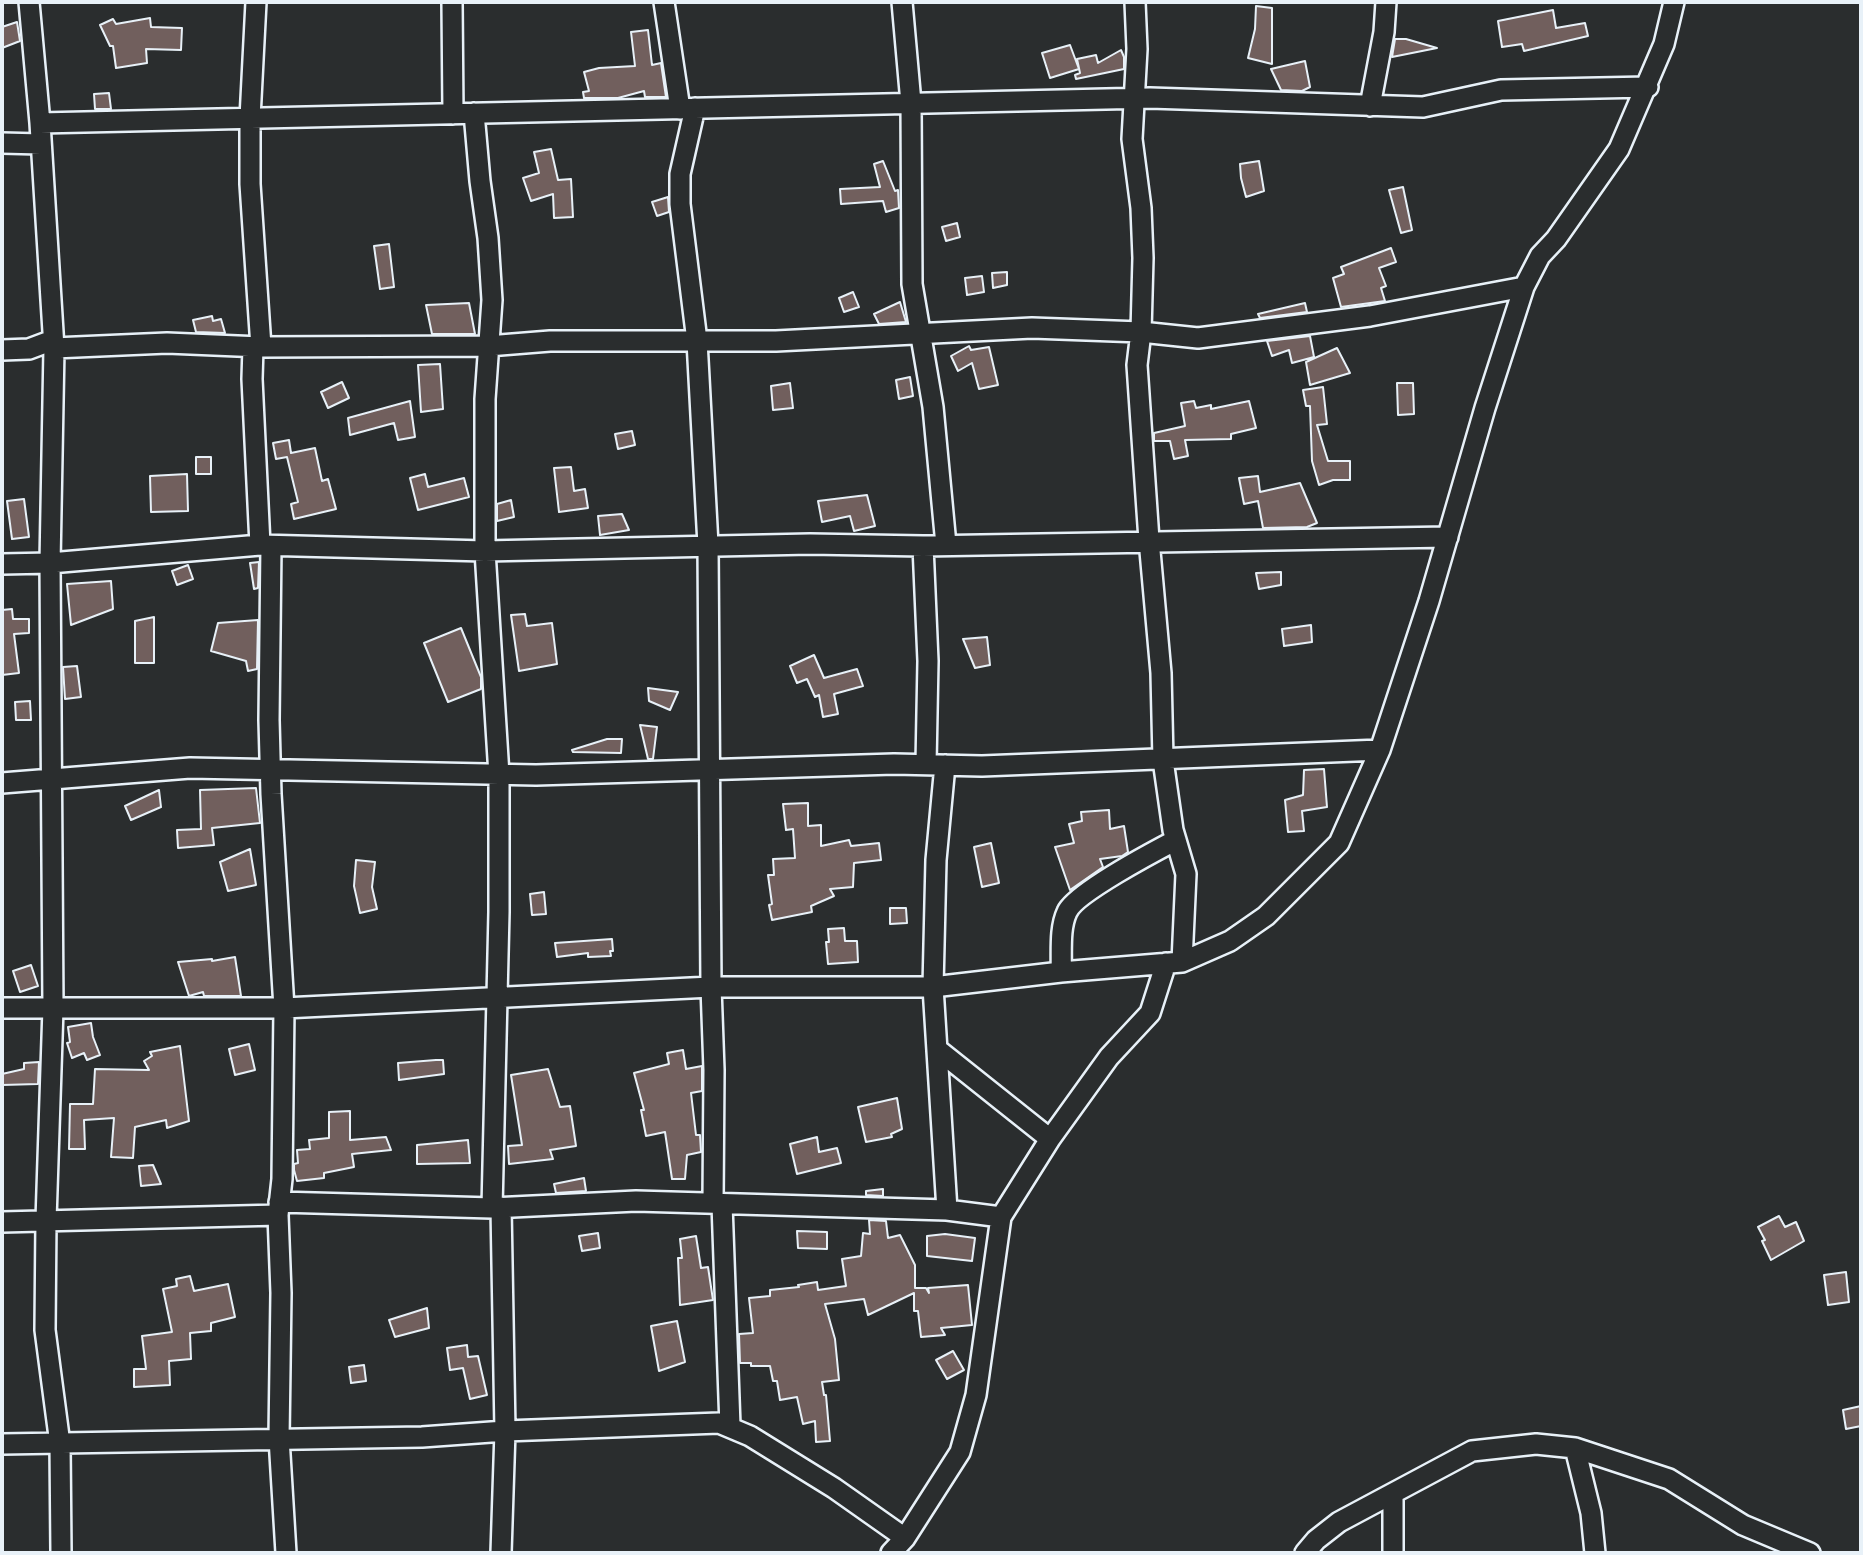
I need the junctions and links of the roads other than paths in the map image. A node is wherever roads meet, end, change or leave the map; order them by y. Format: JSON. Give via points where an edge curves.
{"nodes":[{"id":1,"x":29,"y":2,"type":"edge"},
{"id":2,"x":256,"y":2,"type":"edge"},
{"id":3,"x":452,"y":2,"type":"edge"},
{"id":4,"x":664,"y":2,"type":"edge"},
{"id":5,"x":902,"y":2,"type":"edge"},
{"id":6,"x":1135,"y":2,"type":"edge"},
{"id":7,"x":1386,"y":2,"type":"edge"},
{"id":8,"x":1674,"y":2,"type":"edge"},
{"id":9,"x":1648,"y":87,"type":"junction"},
{"id":10,"x":1136,"y":98,"type":"junction"},
{"id":11,"x":911,"y":103,"type":"junction"},
{"id":12,"x":1370,"y":106,"type":"junction"},
{"id":13,"x":687,"y":108,"type":"junction"},
{"id":14,"x":474,"y":113,"type":"junction"},
{"id":15,"x":453,"y":114,"type":"junction"},
{"id":16,"x":250,"y":118,"type":"junction"},
{"id":17,"x":40,"y":123,"type":"junction"},
{"id":18,"x":2,"y":143,"type":"edge"},
{"id":19,"x":41,"y":144,"type":"junction"},
{"id":20,"x":1524,"y":288,"type":"junction"},
{"id":21,"x":1141,"y":332,"type":"junction"},
{"id":22,"x":920,"y":333,"type":"junction"},
{"id":23,"x":697,"y":341,"type":"junction"},
{"id":24,"x":54,"y":344,"type":"junction"},
{"id":25,"x":488,"y":346,"type":"junction"},
{"id":26,"x":257,"y":347,"type":"junction"},
{"id":27,"x":2,"y":350,"type":"edge"},
{"id":28,"x":1448,"y":537,"type":"junction"},
{"id":29,"x":1149,"y":540,"type":"junction"},
{"id":30,"x":708,"y":545,"type":"junction"},
{"id":31,"x":946,"y":545,"type":"junction"},
{"id":32,"x":265,"y":546,"type":"junction"},
{"id":33,"x":923,"y":546,"type":"junction"},
{"id":34,"x":485,"y":551,"type":"junction"},
{"id":35,"x":50,"y":563,"type":"junction"},
{"id":36,"x":2,"y":564,"type":"edge"},
{"id":37,"x":1380,"y":750,"type":"junction"},
{"id":38,"x":1163,"y":760,"type":"junction"},
{"id":39,"x":935,"y":764,"type":"junction"},
{"id":40,"x":709,"y":769,"type":"junction"},
{"id":41,"x":271,"y":770,"type":"junction"},
{"id":42,"x":499,"y":775,"type":"junction"},
{"id":43,"x":53,"y":780,"type":"junction"},
{"id":44,"x":2,"y":783,"type":"edge"},
{"id":45,"x":1176,"y":840,"type":"junction"},
{"id":46,"x":1174,"y":962,"type":"junction"},
{"id":47,"x":1061,"y":972,"type":"junction"},
{"id":48,"x":933,"y":987,"type":"junction"},
{"id":49,"x":711,"y":988,"type":"junction"},
{"id":50,"x":498,"y":998,"type":"junction"},
{"id":51,"x":2,"y":1008,"type":"edge"},
{"id":52,"x":53,"y":1008,"type":"junction"},
{"id":53,"x":284,"y":1008,"type":"junction"},
{"id":54,"x":937,"y":1049,"type":"junction"},
{"id":55,"x":1050,"y":1139,"type":"junction"},
{"id":56,"x":718,"y":1203,"type":"junction"},
{"id":57,"x":496,"y":1208,"type":"junction"},
{"id":58,"x":278,"y":1209,"type":"junction"},
{"id":59,"x":947,"y":1210,"type":"junction"},
{"id":60,"x":1000,"y":1217,"type":"junction"},
{"id":61,"x":46,"y":1220,"type":"junction"},
{"id":62,"x":2,"y":1222,"type":"edge"},
{"id":63,"x":730,"y":1426,"type":"junction"},
{"id":64,"x":505,"y":1431,"type":"junction"},
{"id":65,"x":279,"y":1438,"type":"junction"},
{"id":66,"x":2,"y":1444,"type":"edge"},
{"id":67,"x":60,"y":1444,"type":"junction"},
{"id":68,"x":1575,"y":1448,"type":"junction"},
{"id":69,"x":1392,"y":1495,"type":"junction"},
{"id":70,"x":905,"y":1538,"type":"junction"},
{"id":71,"x":61,"y":1553,"type":"edge"},
{"id":72,"x":286,"y":1553,"type":"edge"},
{"id":73,"x":501,"y":1553,"type":"edge"},
{"id":74,"x":891,"y":1553,"type":"edge"},
{"id":75,"x":1305,"y":1553,"type":"edge"},
{"id":76,"x":1394,"y":1553,"type":"edge"},
{"id":77,"x":1595,"y":1553,"type":"edge"},
{"id":78,"x":1810,"y":1553,"type":"edge"}],
"edges":[{"from":1,"to":17,"type":"street"},
{"from":2,"to":16,"type":"street"},
{"from":3,"to":15,"type":"street"},
{"from":4,"to":13,"type":"street"},
{"from":5,"to":11,"type":"street"},
{"from":6,"to":10,"type":"street"},
{"from":7,"to":12,"type":"street"},
{"from":8,"to":9,"type":"street"},
{"from":9,"to":12,"type":"street","via":[[1501,90],[1423,107]]},
{"from":9,"to":20,"type":"street","via":[[1611,163],[1540,256]]},
{"from":10,"to":11,"type":"street"},
{"from":10,"to":12,"type":"street"},
{"from":10,"to":21,"type":"street","via":[[1132,139],[1142,221]]},
{"from":11,"to":13,"type":"street"},
{"from":11,"to":22,"type":"street","via":[[911,259]]},
{"from":13,"to":14,"type":"street"},
{"from":13,"to":23,"type":"street","via":[[680,204]]},
{"from":14,"to":15,"type":"street"},
{"from":14,"to":25,"type":"street","via":[[489,248],[492,300]]},
{"from":15,"to":16,"type":"street"},
{"from":16,"to":17,"type":"street"},
{"from":16,"to":26,"type":"street"},
{"from":17,"to":19,"type":"street"},
{"from":18,"to":19,"type":"street"},
{"from":19,"to":24,"type":"street"},
{"from":20,"to":21,"type":"street","via":[[1370,316],[1198,338]]},
{"from":20,"to":28,"type":"street"},
{"from":21,"to":22,"type":"street","via":[[1032,328]]},
{"from":21,"to":29,"type":"street","via":[[1138,365]]},
{"from":22,"to":23,"type":"street"},
{"from":22,"to":31,"type":"street","via":[[933,407]]},
{"from":23,"to":25,"type":"street","via":[[550,341]]},
{"from":23,"to":30,"type":"street"},
{"from":24,"to":26,"type":"street"},
{"from":24,"to":27,"type":"street"},
{"from":24,"to":35,"type":"street"},
{"from":25,"to":26,"type":"street"},
{"from":25,"to":34,"type":"street"},
{"from":26,"to":32,"type":"street","via":[[252,379]]},
{"from":28,"to":29,"type":"street"},
{"from":28,"to":37,"type":"street"},
{"from":29,"to":31,"type":"street"},
{"from":29,"to":38,"type":"street","via":[[1161,673]]},
{"from":30,"to":33,"type":"street"},
{"from":30,"to":34,"type":"street"},
{"from":30,"to":40,"type":"street"},
{"from":31,"to":33,"type":"street"},
{"from":32,"to":34,"type":"street"},
{"from":32,"to":35,"type":"street"},
{"from":32,"to":41,"type":"street"},
{"from":33,"to":39,"type":"street"},
{"from":34,"to":42,"type":"street"},
{"from":35,"to":36,"type":"street"},
{"from":35,"to":43,"type":"street"},
{"from":37,"to":38,"type":"street"},
{"from":37,"to":46,"type":"street","via":[[1339,843],[1266,916],[1230,941]]},
{"from":38,"to":39,"type":"street"},
{"from":38,"to":45,"type":"street"},
{"from":39,"to":40,"type":"street"},
{"from":39,"to":48,"type":"street"},
{"from":40,"to":42,"type":"street"},
{"from":40,"to":49,"type":"street"},
{"from":41,"to":42,"type":"street"},
{"from":41,"to":43,"type":"street","via":[[190,768]]},
{"from":41,"to":53,"type":"street"},
{"from":42,"to":50,"type":"street"},
{"from":43,"to":44,"type":"street"},
{"from":43,"to":52,"type":"street"},
{"from":45,"to":46,"type":"street","via":[[1186,874]]},
{"from":45,"to":47,"type":"street","via":[[1112,876],[1067,909]]},
{"from":46,"to":47,"type":"street"},
{"from":46,"to":55,"type":"street","via":[[1150,1013],[1109,1058]]},
{"from":47,"to":48,"type":"street"},
{"from":48,"to":49,"type":"street"},
{"from":48,"to":54,"type":"street"},
{"from":49,"to":50,"type":"street"},
{"from":49,"to":56,"type":"street"},
{"from":50,"to":53,"type":"street"},
{"from":50,"to":57,"type":"street"},
{"from":51,"to":52,"type":"street"},
{"from":52,"to":53,"type":"street"},
{"from":52,"to":61,"type":"street"},
{"from":53,"to":58,"type":"street"},
{"from":54,"to":55,"type":"street"},
{"from":54,"to":59,"type":"street"},
{"from":55,"to":60,"type":"street"},
{"from":56,"to":57,"type":"street","via":[[636,1201]]},
{"from":56,"to":59,"type":"street"},
{"from":56,"to":63,"type":"street"},
{"from":57,"to":58,"type":"street"},
{"from":57,"to":64,"type":"street"},
{"from":58,"to":61,"type":"street"},
{"from":58,"to":65,"type":"street"},
{"from":59,"to":60,"type":"street"},
{"from":60,"to":70,"type":"street","via":[[976,1395],[960,1452]]},
{"from":61,"to":62,"type":"street"},
{"from":61,"to":67,"type":"street","via":[[45,1330]]},
{"from":63,"to":64,"type":"street"},
{"from":63,"to":70,"type":"street","via":[[834,1488]]},
{"from":64,"to":65,"type":"street"},
{"from":64,"to":73,"type":"street"},
{"from":65,"to":67,"type":"street"},
{"from":65,"to":72,"type":"street"},
{"from":66,"to":67,"type":"street"},
{"from":67,"to":71,"type":"street"},
{"from":68,"to":69,"type":"street","via":[[1536,1444],[1472,1451]]},
{"from":68,"to":77,"type":"street","via":[[1591,1513]]},
{"from":68,"to":78,"type":"street","via":[[1669,1479],[1743,1525]]},
{"from":69,"to":75,"type":"street","via":[[1339,1522]]},
{"from":69,"to":76,"type":"street"},
{"from":70,"to":74,"type":"street"}]}
